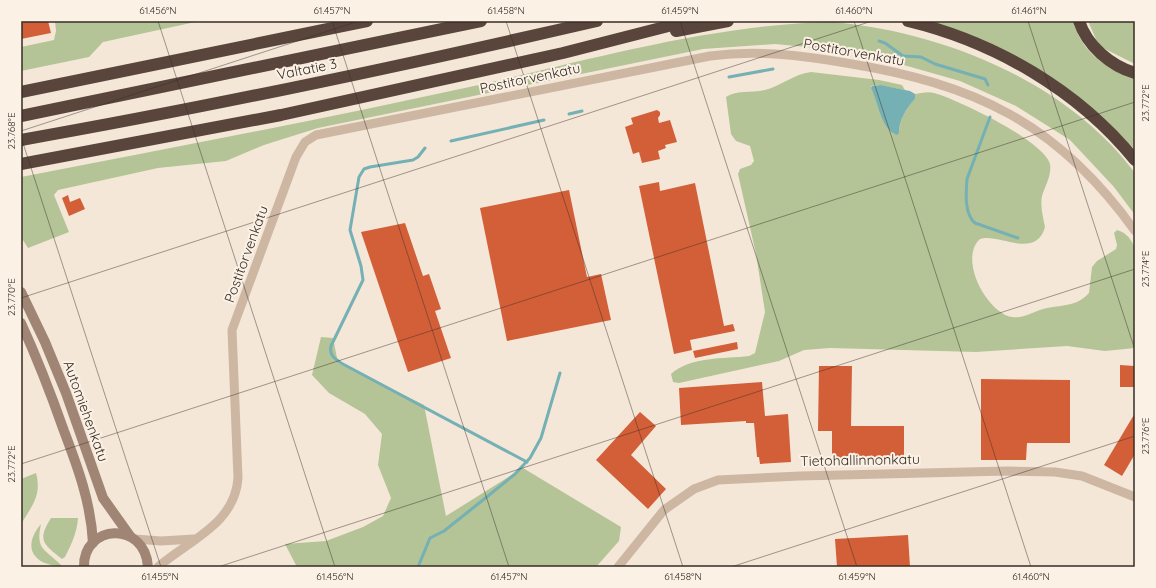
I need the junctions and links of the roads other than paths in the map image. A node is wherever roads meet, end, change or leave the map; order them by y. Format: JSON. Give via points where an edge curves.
{"nodes":[{"id":1,"x":367,"y":21,"type":"edge"},
{"id":2,"x":481,"y":21,"type":"edge"},
{"id":3,"x":597,"y":21,"type":"edge"},
{"id":4,"x":688,"y":21,"type":"edge"},
{"id":5,"x":728,"y":21,"type":"edge"},
{"id":6,"x":908,"y":21,"type":"edge"},
{"id":7,"x":1079,"y":21,"type":"edge"},
{"id":8,"x":604,"y":42,"type":"junction"},
{"id":9,"x":1135,"y":73,"type":"edge"},
{"id":10,"x":21,"y":92,"type":"edge"},
{"id":11,"x":21,"y":116,"type":"edge"},
{"id":12,"x":21,"y":140,"type":"edge"},
{"id":13,"x":1135,"y":160,"type":"edge"},
{"id":14,"x":21,"y":164,"type":"edge"},
{"id":15,"x":1135,"y":231,"type":"edge"},
{"id":16,"x":21,"y":292,"type":"edge"},
{"id":17,"x":21,"y":323,"type":"edge"},
{"id":18,"x":1135,"y":497,"type":"edge"},
{"id":19,"x":133,"y":538,"type":"junction"},
{"id":20,"x":194,"y":539,"type":"junction"},
{"id":21,"x":92,"y":543,"type":"junction"},
{"id":22,"x":84,"y":567,"type":"edge"},
{"id":23,"x":148,"y":567,"type":"edge"},
{"id":24,"x":158,"y":567,"type":"edge"},
{"id":25,"x":618,"y":567,"type":"edge"}],
"edges":[{"from":1,"to":10,"type":"highway"},
{"from":2,"to":11,"type":"highway","name":"Valtatie 3"},
{"from":3,"to":12,"type":"highway","name":"Valtatie 3","via":[[417,62]]},
{"from":4,"to":8,"type":"highway"},
{"from":5,"to":8,"type":"highway"},
{"from":6,"to":13,"type":"highway","via":[[982,46],[1038,76],[1068,95],[1097,120]]},
{"from":7,"to":9,"type":"highway","via":[[1092,45],[1122,69]]},
{"from":8,"to":14,"type":"highway","via":[[281,115]]},
{"from":15,"to":20,"type":"street","name":"Postitorvenkatu","via":[[1089,174],[1062,150],[1022,121],[985,101],[945,85],[815,57],[748,53],[710,56],[316,135],[305,142],[296,157],[232,330],[238,478],[236,493],[225,515]]},
{"from":16,"to":19,"type":"main road","name":"Automiehenkatu","via":[[66,393],[103,498]]},
{"from":17,"to":21,"type":"main road","name":"Automiehenkatu","via":[[48,385],[80,476],[92,522]]},
{"from":18,"to":25,"type":"street","name":"Tietohallinnonkatu","via":[[1082,476],[1055,472],[1007,471],[718,480],[694,489],[664,510]]},
{"from":19,"to":20,"type":"street","name":"Postitorvenkatu","via":[[161,541]]},
{"from":19,"to":21,"type":"main road","via":[[120,533],[110,533]]},
{"from":19,"to":23,"type":"main road","name":"Automiehenkatu","via":[[145,552]]},
{"from":20,"to":24,"type":"street","name":"Postitorvenkatu"},
{"from":21,"to":22,"type":"main road","via":[[85,557]]}]}
